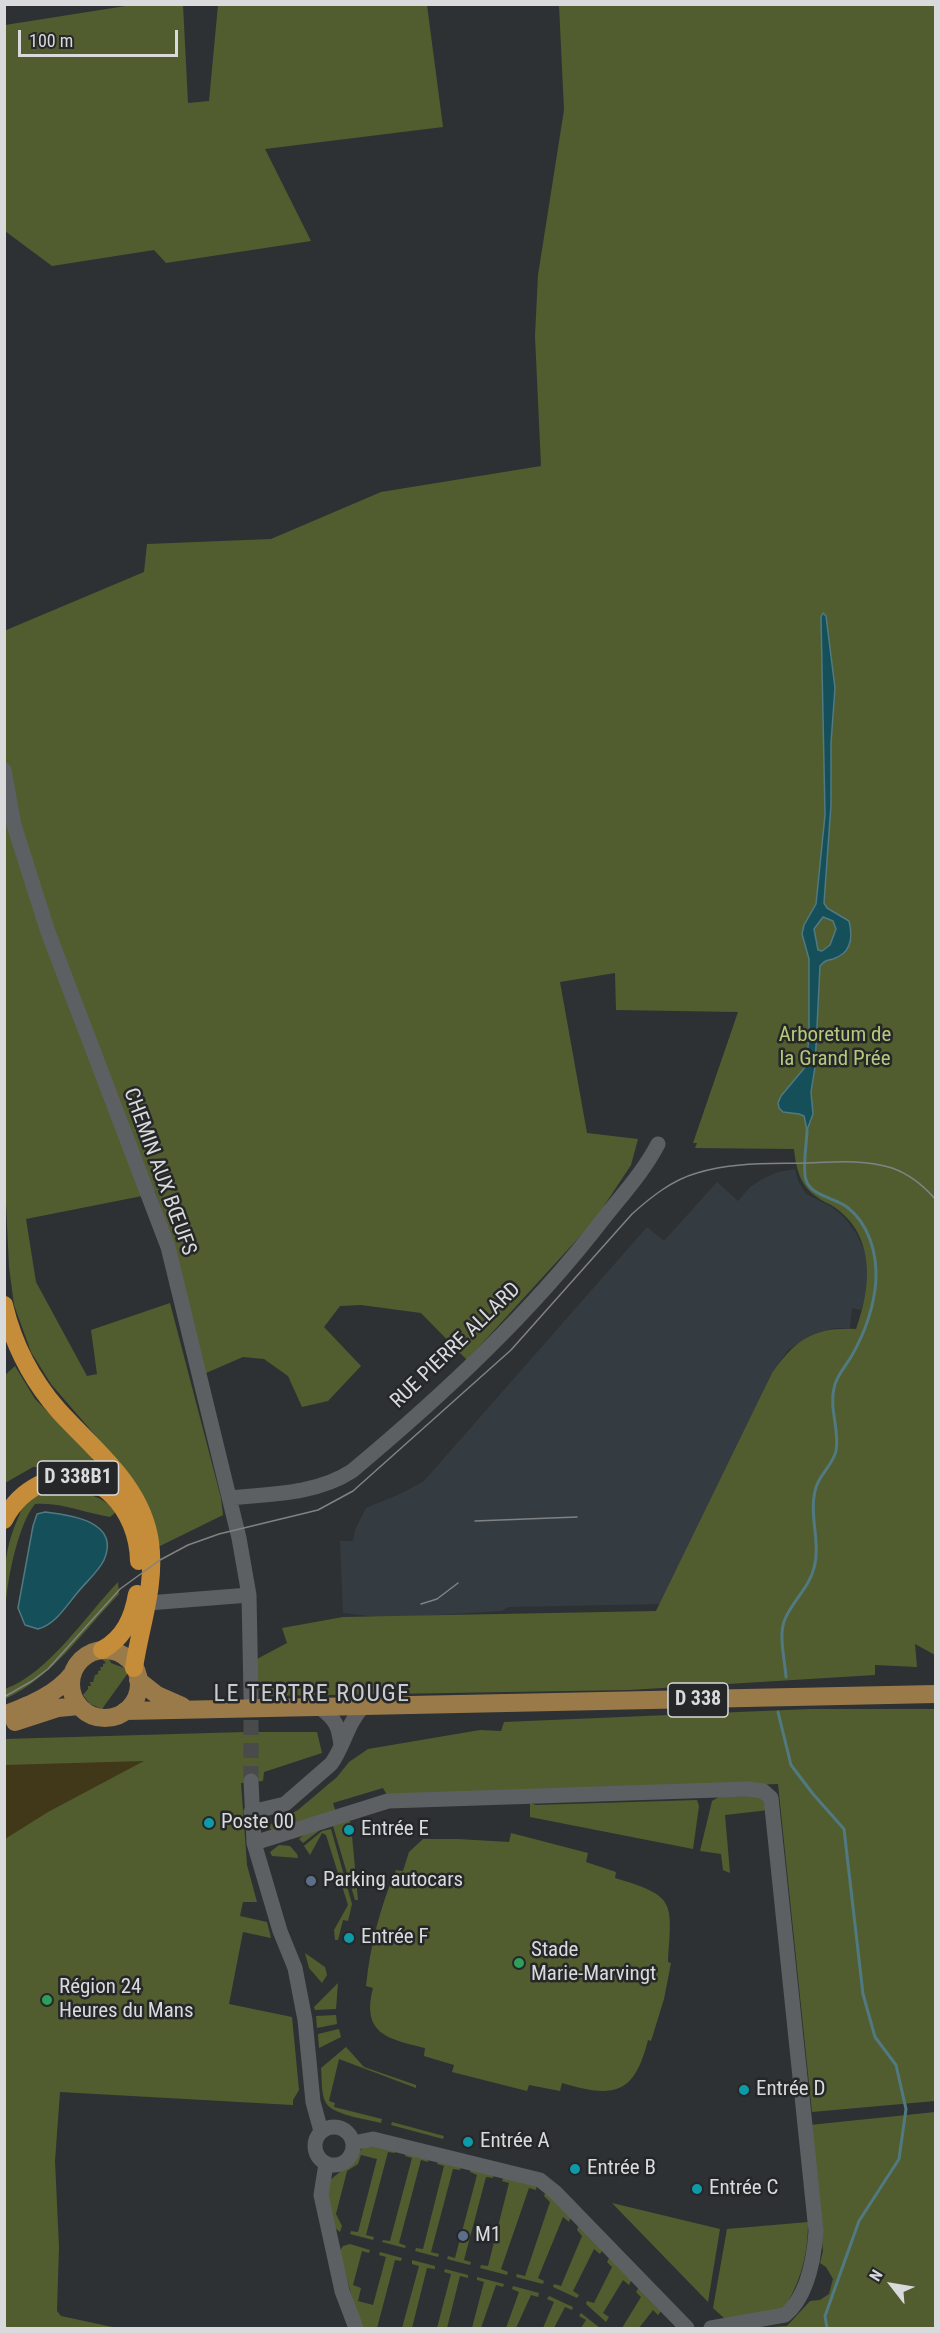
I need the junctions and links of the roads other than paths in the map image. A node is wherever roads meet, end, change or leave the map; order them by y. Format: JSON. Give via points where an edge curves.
{"nodes":[{"id":1,"x":4,"y":770,"type":"edge"},
{"id":2,"x":658,"y":1144,"type":"dead end"},
{"id":3,"x":4,"y":1305,"type":"edge"},
{"id":4,"x":230,"y":1498,"type":"junction"},
{"id":5,"x":4,"y":1520,"type":"edge"},
{"id":6,"x":142,"y":1534,"type":"junction"},
{"id":7,"x":249,"y":1595,"type":"junction"},
{"id":8,"x":144,"y":1604,"type":"junction"},
{"id":9,"x":102,"y":1650,"type":"junction"},
{"id":10,"x":73,"y":1673,"type":"junction"},
{"id":11,"x":136,"y":1674,"type":"junction"},
{"id":12,"x":936,"y":1695,"type":"edge"},
{"id":13,"x":246,"y":1703,"type":"junction"},
{"id":14,"x":79,"y":1706,"type":"junction"},
{"id":15,"x":363,"y":1707,"type":"junction"},
{"id":16,"x":321,"y":1708,"type":"junction"},
{"id":17,"x":192,"y":1710,"type":"junction"},
{"id":18,"x":125,"y":1711,"type":"junction"},
{"id":19,"x":4,"y":1715,"type":"edge"},
{"id":20,"x":4,"y":1725,"type":"edge"},
{"id":21,"x":341,"y":1746,"type":"junction"},
{"id":22,"x":251,"y":1782,"type":"tunnel mouth"},
{"id":23,"x":251,"y":1812,"type":"junction"},
{"id":24,"x":254,"y":1843,"type":"junction"},
{"id":25,"x":321,"y":2131,"type":"junction"},
{"id":26,"x":353,"y":2143,"type":"junction"},
{"id":27,"x":326,"y":2164,"type":"junction"},
{"id":28,"x":356,"y":2328,"type":"edge"},
{"id":29,"x":687,"y":2328,"type":"edge"},
{"id":30,"x":711,"y":2328,"type":"edge"}],
"edges":[{"from":1,"to":4,"type":"street","name":"CHEMIN AUX BŒUFS","via":[[14,825],[48,932],[168,1247]]},
{"from":2,"to":4,"type":"street","name":"RUE PIERRE ALLARD","via":[[584,1244],[494,1345],[352,1471],[325,1485]]},
{"from":3,"to":6,"type":"highway","via":[[32,1374],[58,1410],[120,1475],[137,1502]]},
{"from":4,"to":7,"type":"street","name":"CHEMIN AUX BŒUFS"},
{"from":5,"to":6,"type":"highway","number":"D 338B1","via":[[18,1499],[30,1490],[56,1479],[75,1478],[94,1482],[112,1494]]},
{"from":6,"to":8,"type":"highway","number":"D 338B1","via":[[139,1568]]},
{"from":7,"to":8,"type":"street"},
{"from":7,"to":13,"type":"street","name":"CHEMIN AUX BŒUFS"},
{"from":8,"to":9,"type":"highway","number":"D 338B1","via":[[118,1640]]},
{"from":8,"to":11,"type":"highway"},
{"from":9,"to":10,"type":"main road","via":[[84,1658]]},
{"from":9,"to":11,"type":"main road","via":[[121,1655]]},
{"from":10,"to":14,"type":"main road","via":[[72,1691]]},
{"from":10,"to":19,"type":"main road","via":[[54,1692]]},
{"from":11,"to":17,"type":"main road","number":"D 338","via":[[161,1698]]},
{"from":11,"to":18,"type":"main road","via":[[136,1697]]},
{"from":12,"to":15,"type":"main road","number":"D 338"},
{"from":13,"to":16,"type":"main road","number":"D 338","via":[[266,1710]]},
{"from":13,"to":17,"type":"main road","number":"D 338"},
{"from":14,"to":18,"type":"main road","via":[[101,1718]]},
{"from":14,"to":20,"type":"main road","via":[[58,1708]]},
{"from":15,"to":16,"type":"main road","number":"D 338"},
{"from":15,"to":21,"type":"street"},
{"from":16,"to":21,"type":"street","via":[[336,1721]]},
{"from":17,"to":18,"type":"main road","number":"D 338"},
{"from":21,"to":23,"type":"street","via":[[331,1764],[285,1803]]},
{"from":22,"to":23,"type":"street"},
{"from":23,"to":24,"type":"street"},
{"from":24,"to":25,"type":"street","via":[[295,1968],[313,2102]]},
{"from":24,"to":30,"type":"street","via":[[387,1802],[748,1789],[763,1791],[771,1798],[815,2219],[814,2250],[802,2291],[785,2315]]},
{"from":25,"to":26,"type":"street","via":[[327,2127],[341,2128]]},
{"from":25,"to":27,"type":"street","via":[[314,2145],[315,2153]]},
{"from":26,"to":27,"type":"street","via":[[342,2163]]},
{"from":26,"to":29,"type":"street","via":[[373,2139],[540,2180]]},
{"from":27,"to":28,"type":"street","via":[[323,2205],[342,2291]]}]}
